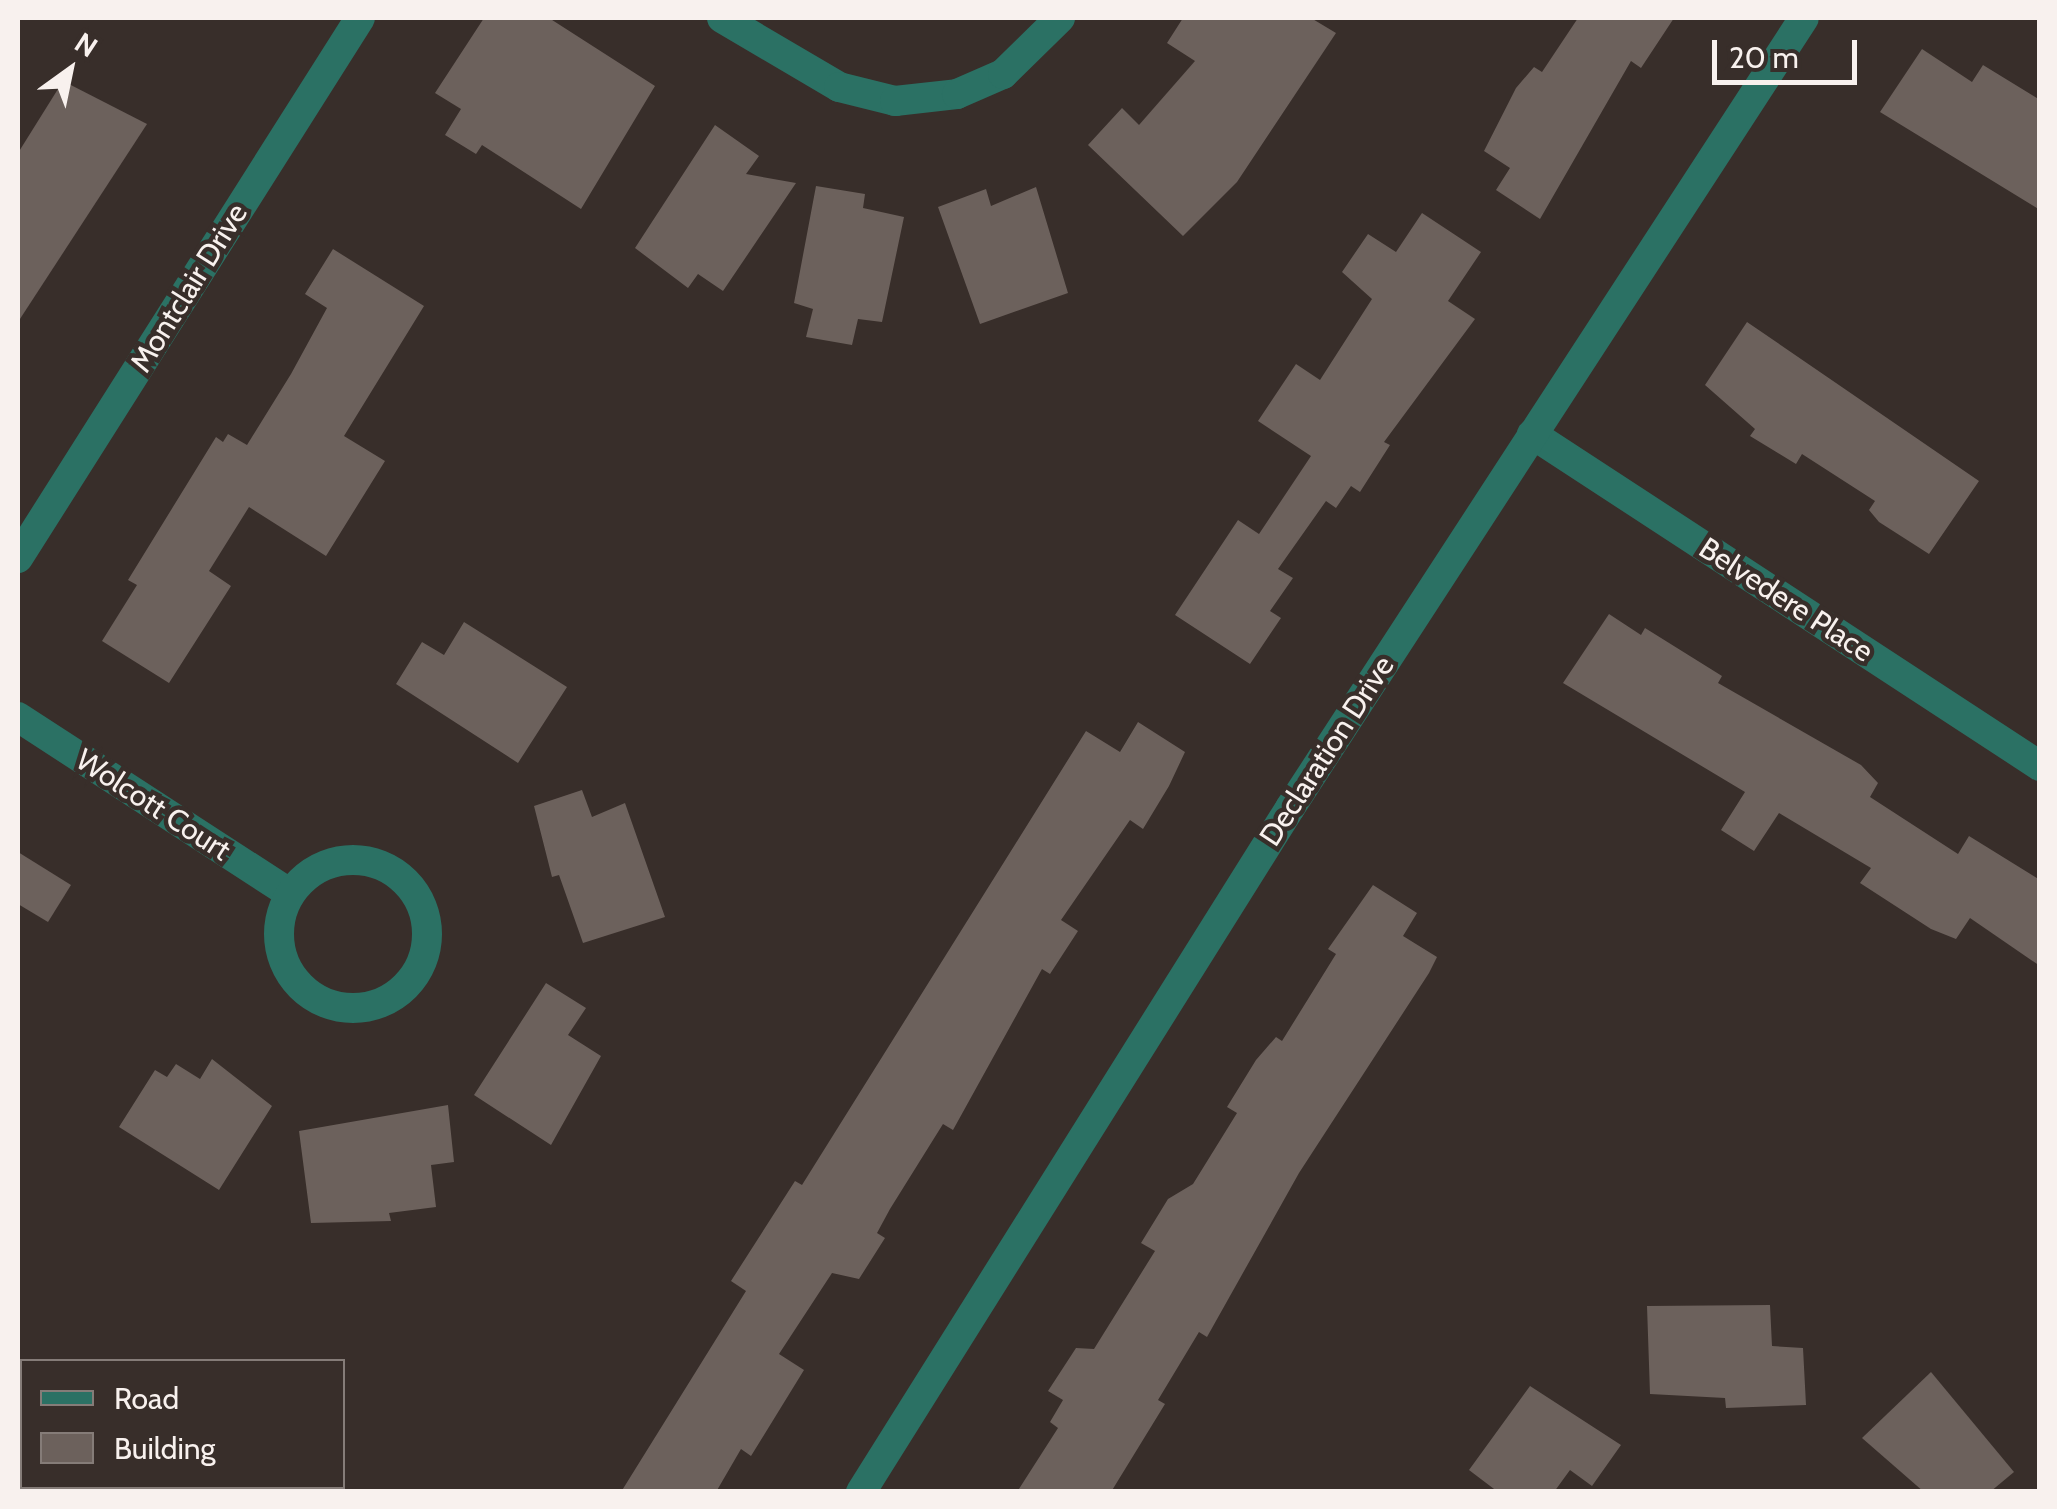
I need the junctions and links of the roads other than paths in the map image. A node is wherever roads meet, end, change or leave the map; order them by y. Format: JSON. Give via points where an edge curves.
{"nodes":[{"id":1,"x":360,"y":18,"type":"edge"},
{"id":2,"x":722,"y":18,"type":"edge"},
{"id":3,"x":1060,"y":18,"type":"edge"},
{"id":4,"x":1804,"y":18,"type":"edge"},
{"id":5,"x":1532,"y":434,"type":"junction"},
{"id":6,"x":18,"y":558,"type":"edge"},
{"id":7,"x":18,"y":717,"type":"edge"},
{"id":8,"x":2040,"y":766,"type":"edge"},
{"id":9,"x":289,"y":894,"type":"junction"},
{"id":10,"x":861,"y":1492,"type":"edge"}],
"edges":[{"from":1,"to":6,"type":"street","name":"Montclair Drive"},
{"from":2,"to":3,"type":"street","via":[[838,87],[895,101],[958,94],[1003,74]]},
{"from":4,"to":5,"type":"street","name":"Declaration Drive"},
{"from":5,"to":8,"type":"street","name":"Belvedere Place"},
{"from":5,"to":10,"type":"street","name":"Declaration Drive"},
{"from":7,"to":9,"type":"street","name":"Wolcott Court"},
{"from":9,"to":9,"type":"street","via":[[278,941],[284,965],[318,1000],[366,1008],[390,999],[422,963],[428,939],[415,892],[376,862],[327,863]]}]}
